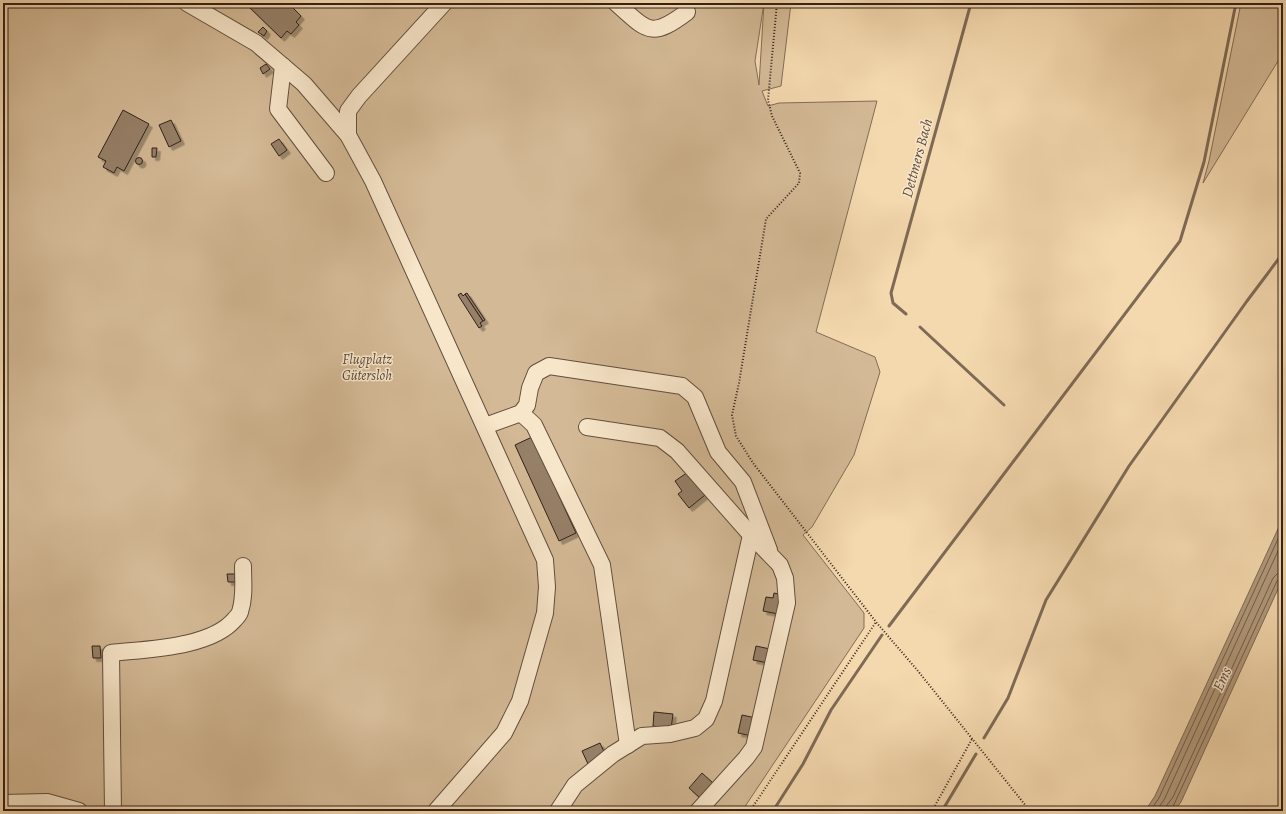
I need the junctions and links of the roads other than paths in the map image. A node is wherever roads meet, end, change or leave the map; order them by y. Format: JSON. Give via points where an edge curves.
{"nodes":[{"id":1,"x":187,"y":3,"type":"edge"},
{"id":2,"x":444,"y":3,"type":"edge"},
{"id":3,"x":616,"y":3,"type":"edge"},
{"id":4,"x":687,"y":12,"type":"dead end"},
{"id":5,"x":283,"y":66,"type":"junction"},
{"id":6,"x":348,"y":135,"type":"junction"},
{"id":7,"x":326,"y":174,"type":"dead end"},
{"id":8,"x":521,"y":413,"type":"junction"},
{"id":9,"x":485,"y":426,"type":"junction"},
{"id":10,"x":587,"y":427,"type":"dead end"},
{"id":11,"x":751,"y":535,"type":"junction"},
{"id":12,"x":772,"y":557,"type":"junction"},
{"id":13,"x":242,"y":566,"type":"dead end"},
{"id":14,"x":628,"y":745,"type":"junction"},
{"id":15,"x":3,"y":803,"type":"edge"},
{"id":16,"x":78,"y":811,"type":"edge"},
{"id":17,"x":113,"y":811,"type":"edge"},
{"id":18,"x":436,"y":811,"type":"edge"},
{"id":19,"x":558,"y":811,"type":"edge"},
{"id":20,"x":698,"y":811,"type":"edge"}],
"edges":[{"from":1,"to":5,"type":"lane","via":[[256,43]]},
{"from":2,"to":6,"type":"lane","via":[[348,111]]},
{"from":3,"to":4,"type":"lane","via":[[644,27],[658,30],[672,24]]},
{"from":5,"to":6,"type":"lane","via":[[304,84]]},
{"from":5,"to":7,"type":"lane","via":[[278,109]]},
{"from":6,"to":9,"type":"lane","via":[[373,181]]},
{"from":8,"to":9,"type":"lane"},
{"from":8,"to":12,"type":"lane","via":[[527,405],[536,373],[549,366],[682,386],[695,397],[718,452],[742,482]]},
{"from":8,"to":14,"type":"lane","via":[[534,425],[602,565]]},
{"from":9,"to":18,"type":"lane","via":[[545,560],[545,613],[520,701],[504,733]]},
{"from":10,"to":11,"type":"lane","via":[[660,438],[677,450]]},
{"from":11,"to":12,"type":"lane"},
{"from":11,"to":14,"type":"lane","via":[[714,701],[706,719],[695,728],[670,734],[642,736]]},
{"from":12,"to":20,"type":"lane","via":[[780,565],[785,578],[787,603],[754,747]]},
{"from":13,"to":17,"type":"lane","via":[[243,598],[240,614],[229,626],[209,637],[189,643],[110,653]]},
{"from":14,"to":19,"type":"lane","via":[[575,785]]},
{"from":15,"to":16,"type":"lane","via":[[47,802]]}]}
